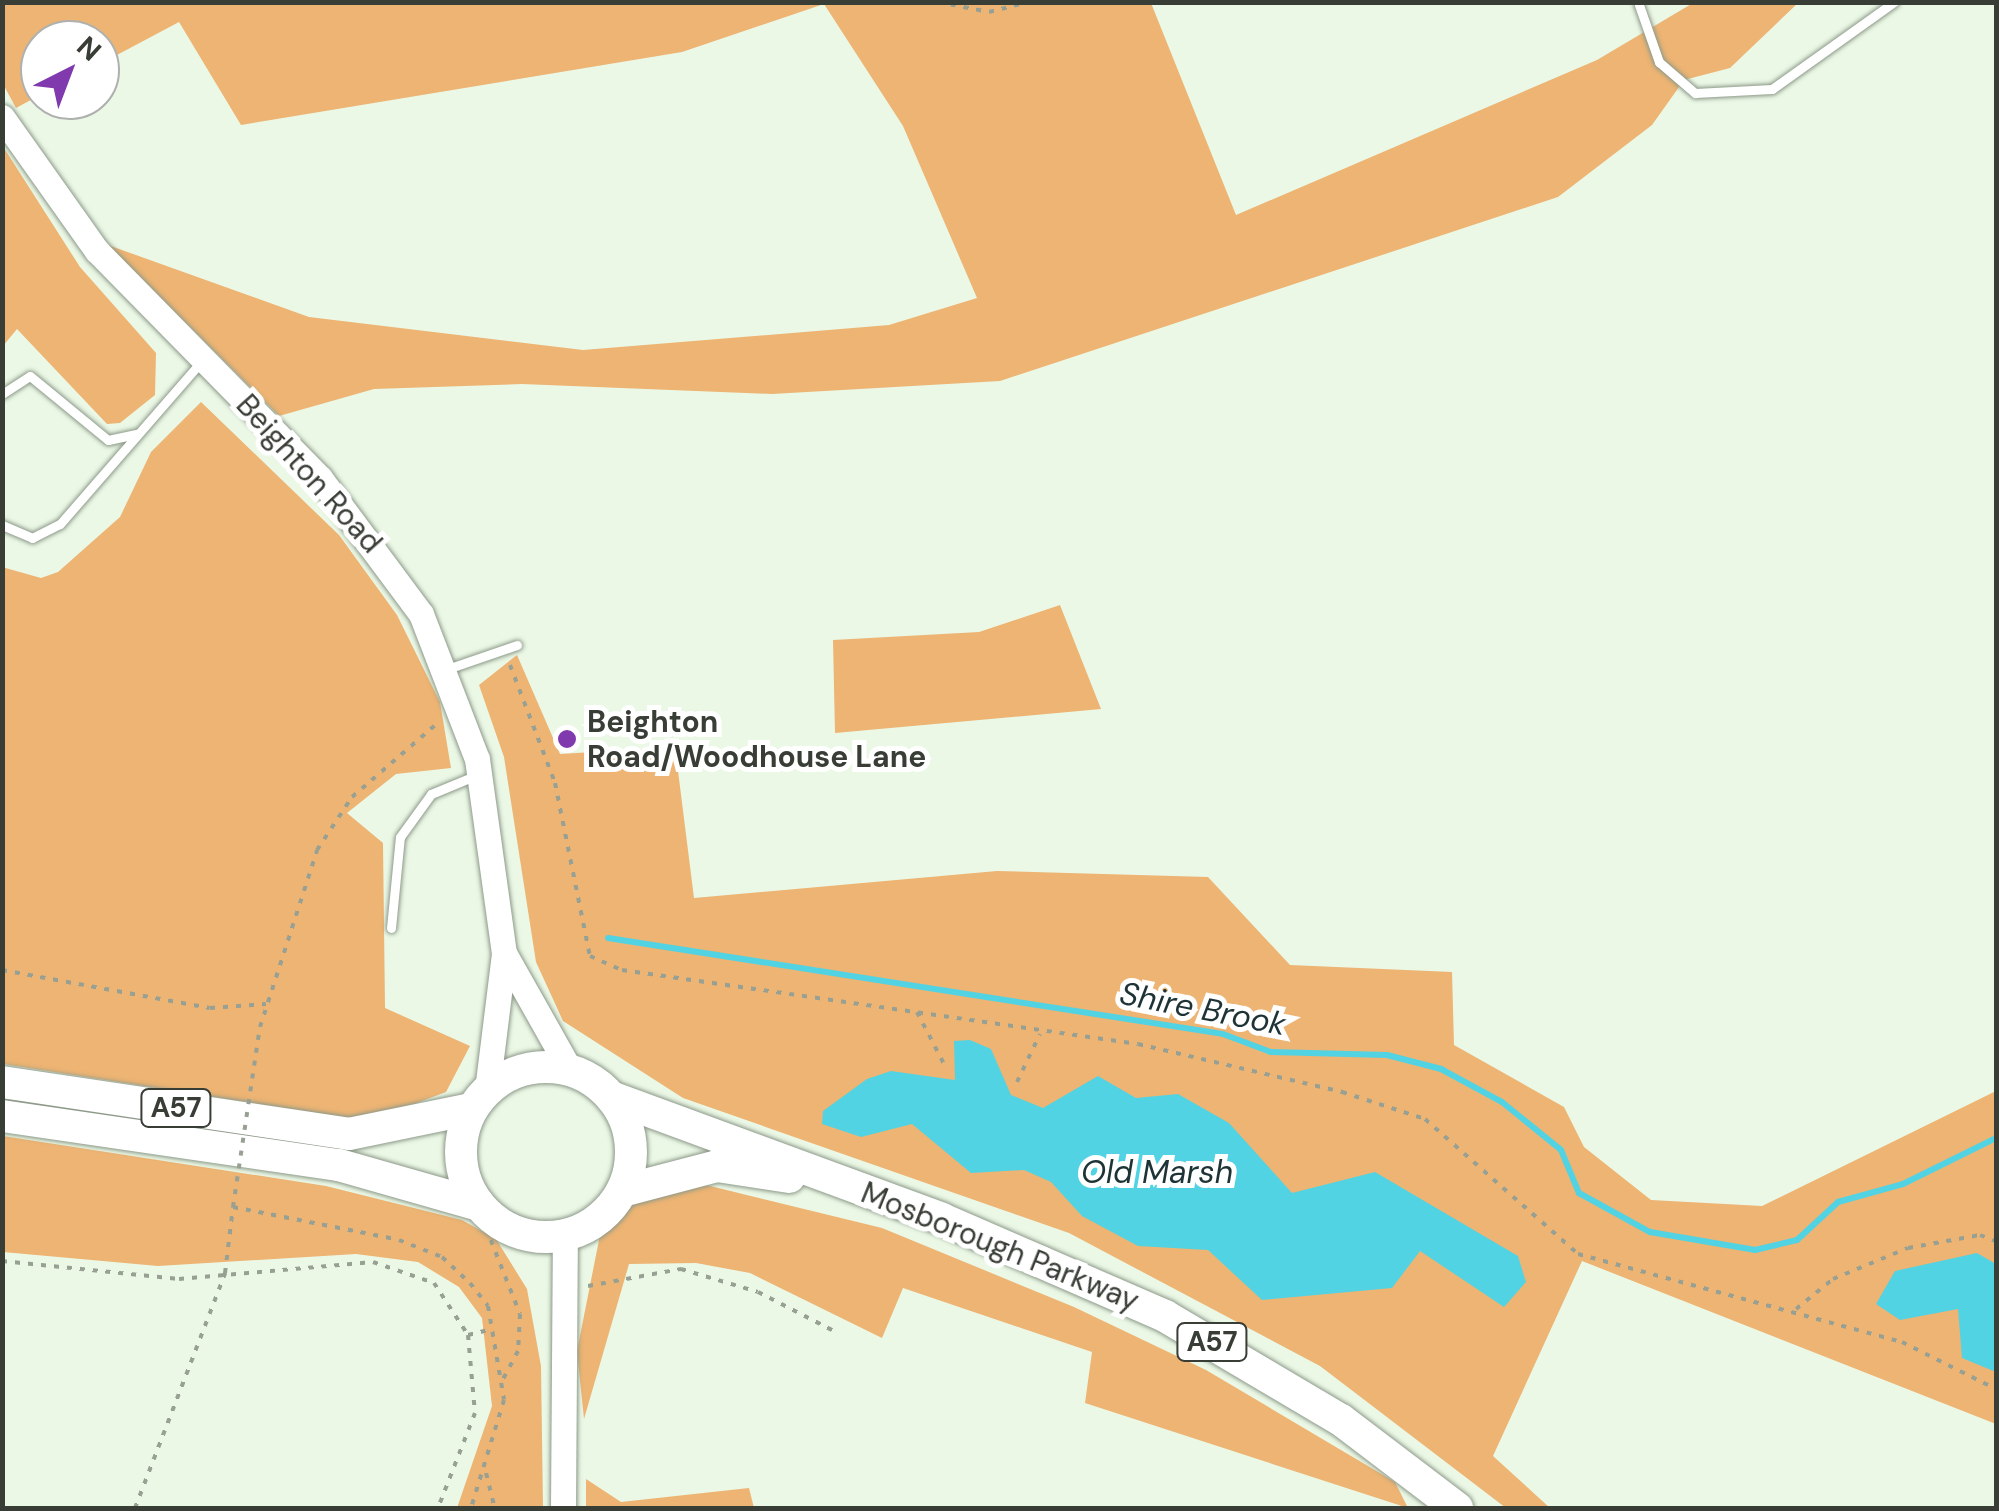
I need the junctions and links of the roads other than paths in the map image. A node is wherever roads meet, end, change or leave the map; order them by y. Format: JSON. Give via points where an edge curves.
{"nodes":[{"id":1,"x":1638,"y":2,"type":"edge"},
{"id":2,"x":1894,"y":2,"type":"edge"},
{"id":3,"x":2,"y":116,"type":"edge"},
{"id":4,"x":203,"y":360,"type":"junction"},
{"id":5,"x":2,"y":394,"type":"edge"},
{"id":6,"x":144,"y":430,"type":"junction"},
{"id":7,"x":2,"y":526,"type":"edge"},
{"id":8,"x":518,"y":645,"type":"dead end"},
{"id":9,"x":447,"y":668,"type":"junction"},
{"id":10,"x":480,"y":774,"type":"junction"},
{"id":11,"x":391,"y":928,"type":"dead end"},
{"id":12,"x":504,"y":953,"type":"junction"},
{"id":13,"x":570,"y":1070,"type":"junction"},
{"id":14,"x":2,"y":1082,"type":"edge"},
{"id":15,"x":611,"y":1096,"type":"junction"},
{"id":16,"x":479,"y":1100,"type":"junction"},
{"id":17,"x":2,"y":1116,"type":"edge"},
{"id":18,"x":842,"y":1184,"type":"junction"},
{"id":19,"x":622,"y":1191,"type":"junction"},
{"id":20,"x":481,"y":1207,"type":"junction"},
{"id":21,"x":565,"y":1236,"type":"junction"},
{"id":22,"x":563,"y":1508,"type":"edge"},
{"id":23,"x":1457,"y":1508,"type":"edge"}],
"edges":[{"from":1,"to":2,"type":"lane","via":[[1676,84],[1715,93],[1791,80]]},
{"from":3,"to":4,"type":"street","name":"Beighton Road","via":[[88,240]]},
{"from":4,"to":6,"type":"lane"},
{"from":4,"to":9,"type":"street","name":"Beighton Road","via":[[360,523]]},
{"from":5,"to":6,"type":"lane","via":[[30,376],[108,440]]},
{"from":6,"to":7,"type":"lane","via":[[46,535]]},
{"from":8,"to":9,"type":"lane"},
{"from":9,"to":10,"type":"street","name":"Beighton Road"},
{"from":10,"to":11,"type":"lane","via":[[431,794],[400,837]]},
{"from":10,"to":12,"type":"street","name":"Beighton Road"},
{"from":12,"to":13,"type":"street","name":"Beighton Road"},
{"from":12,"to":16,"type":"street","name":"Beighton Road"},
{"from":13,"to":15,"type":"highway"},
{"from":13,"to":16,"type":"highway","via":[[523,1070]]},
{"from":14,"to":16,"type":"highway","number":"A57","via":[[349,1134]]},
{"from":15,"to":18,"type":"highway","name":"Mosborough Parkway","number":"A57"},
{"from":15,"to":19,"type":"highway","via":[[631,1146]]},
{"from":16,"to":20,"type":"highway","via":[[459,1150]]},
{"from":17,"to":20,"type":"highway","number":"A57","via":[[339,1165]]},
{"from":18,"to":19,"type":"highway","name":"Mosborough Parkway","number":"A57","via":[[717,1166]]},
{"from":18,"to":23,"type":"highway","name":"Mosborough Parkway","number":"A57","via":[[1164,1316],[1341,1420]]},
{"from":19,"to":21,"type":"highway","via":[[604,1215]]},
{"from":20,"to":21,"type":"highway","via":[[532,1236]]},
{"from":21,"to":22,"type":"street"}]}
